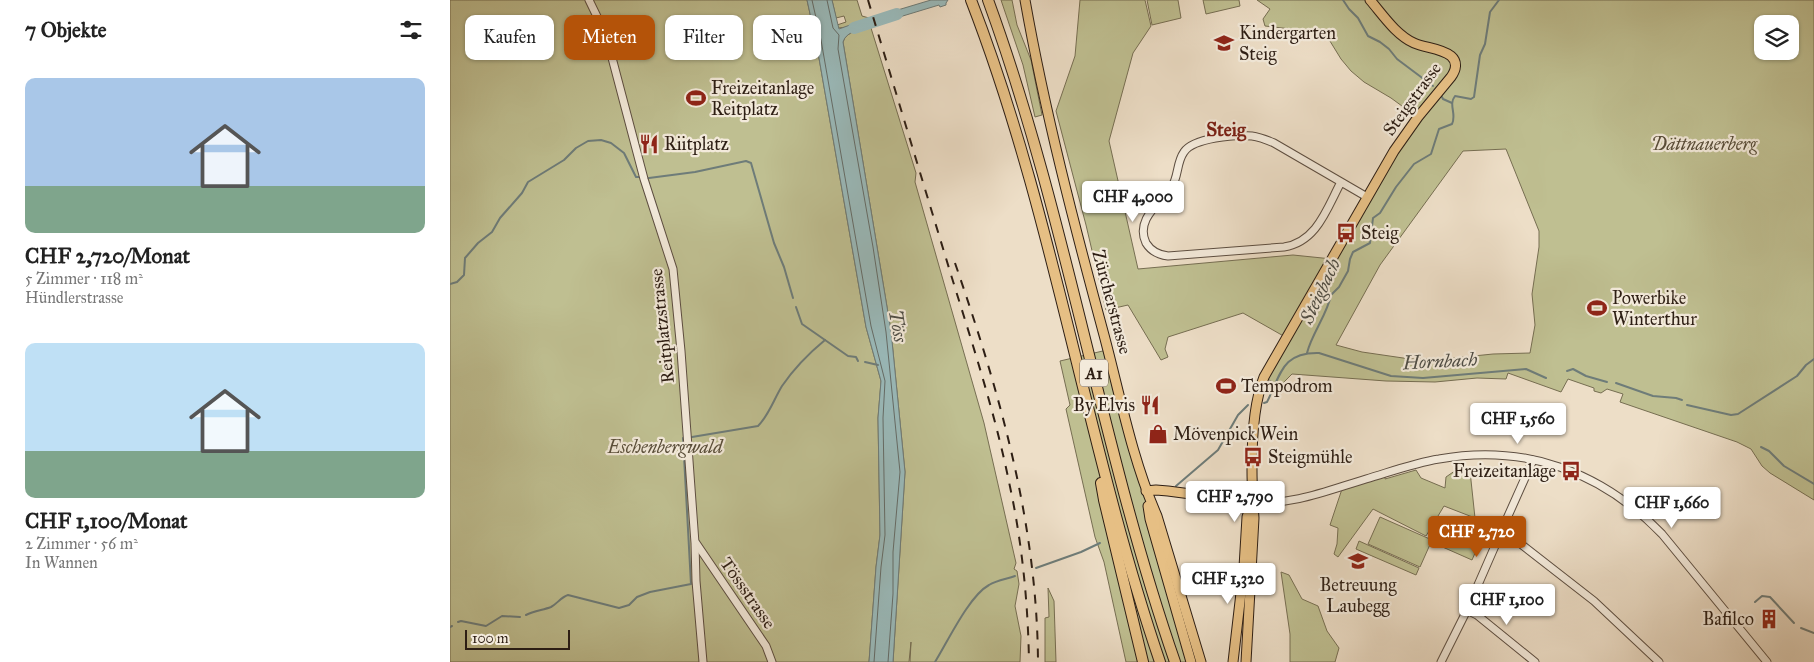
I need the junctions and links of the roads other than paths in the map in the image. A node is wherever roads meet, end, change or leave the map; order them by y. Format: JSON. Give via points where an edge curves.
{"nodes":[{"id":1,"x":589,"y":0,"type":"edge"},
{"id":2,"x":971,"y":0,"type":"edge"},
{"id":3,"x":988,"y":0,"type":"edge"},
{"id":4,"x":1025,"y":0,"type":"edge"},
{"id":5,"x":1370,"y":0,"type":"edge"},
{"id":6,"x":1341,"y":182,"type":"junction"},
{"id":7,"x":1367,"y":197,"type":"junction"},
{"id":8,"x":1094,"y":435,"type":"junction"},
{"id":9,"x":1533,"y":460,"type":"junction"},
{"id":10,"x":1146,"y":492,"type":"junction"},
{"id":11,"x":1252,"y":502,"type":"junction"},
{"id":12,"x":1504,"y":531,"type":"junction"},
{"id":13,"x":695,"y":543,"type":"junction"},
{"id":14,"x":1467,"y":610,"type":"junction"},
{"id":15,"x":1191,"y":661,"type":"edge"},
{"id":16,"x":703,"y":662,"type":"edge"},
{"id":17,"x":772,"y":662,"type":"edge"},
{"id":18,"x":1144,"y":662,"type":"edge"},
{"id":19,"x":1160,"y":662,"type":"edge"},
{"id":20,"x":1175,"y":662,"type":"edge"},
{"id":21,"x":1201,"y":662,"type":"edge"},
{"id":22,"x":1233,"y":662,"type":"edge"},
{"id":23,"x":1246,"y":662,"type":"edge"},
{"id":24,"x":1441,"y":662,"type":"edge"},
{"id":25,"x":1535,"y":662,"type":"edge"},
{"id":26,"x":1659,"y":662,"type":"edge"},
{"id":27,"x":1767,"y":662,"type":"edge"}],
"edges":[{"from":1,"to":13,"type":"street","name":"Reitplatzstrasse","via":[[606,35],[644,180],[673,268]]},
{"from":2,"to":8,"type":"highway","number":"A1","via":[[1001,85],[1030,185]]},
{"from":3,"to":20,"type":"highway","number":"A1","via":[[1045,181],[1123,490]]},
{"from":4,"to":10,"type":"main road","name":"Zürcherstrasse","via":[[1058,159]]},
{"from":5,"to":7,"type":"main road","name":"Steigstrasse","via":[[1406,39],[1448,54],[1456,66],[1403,138]]},
{"from":6,"to":6,"type":"street","via":[[1258,137],[1197,142],[1183,153],[1173,184],[1146,218],[1144,238],[1154,252],[1168,256],[1290,246],[1312,233]]},
{"from":6,"to":7,"type":"street"},
{"from":7,"to":11,"type":"main road","name":"Steigstrasse","via":[[1264,377],[1255,413]]},
{"from":8,"to":18,"type":"highway","number":"A1","via":[[1104,500]]},
{"from":8,"to":19,"type":"highway","number":"A1"},
{"from":9,"to":11,"type":"street","via":[[1491,454],[1440,458],[1299,499]]},
{"from":9,"to":12,"type":"street"},
{"from":9,"to":27,"type":"street","via":[[1592,481],[1643,514]]},
{"from":10,"to":11,"type":"main road","via":[[1156,490]]},
{"from":10,"to":15,"type":"main road","name":"Zürcherstrasse","via":[[1150,519]]},
{"from":10,"to":21,"type":"main road","name":"Zürcherstrasse","via":[[1157,516]]},
{"from":11,"to":22,"type":"main road","name":"Steigstrasse","via":[[1247,517]]},
{"from":11,"to":23,"type":"main road","name":"Steigstrasse","via":[[1254,518]]},
{"from":12,"to":14,"type":"street"},
{"from":12,"to":26,"type":"street","via":[[1594,601]]},
{"from":13,"to":16,"type":"street","name":"Reitplatzstrasse"},
{"from":13,"to":17,"type":"street","name":"Tössstrasse","via":[[766,646]]},
{"from":14,"to":24,"type":"street"},
{"from":14,"to":25,"type":"street"}]}
